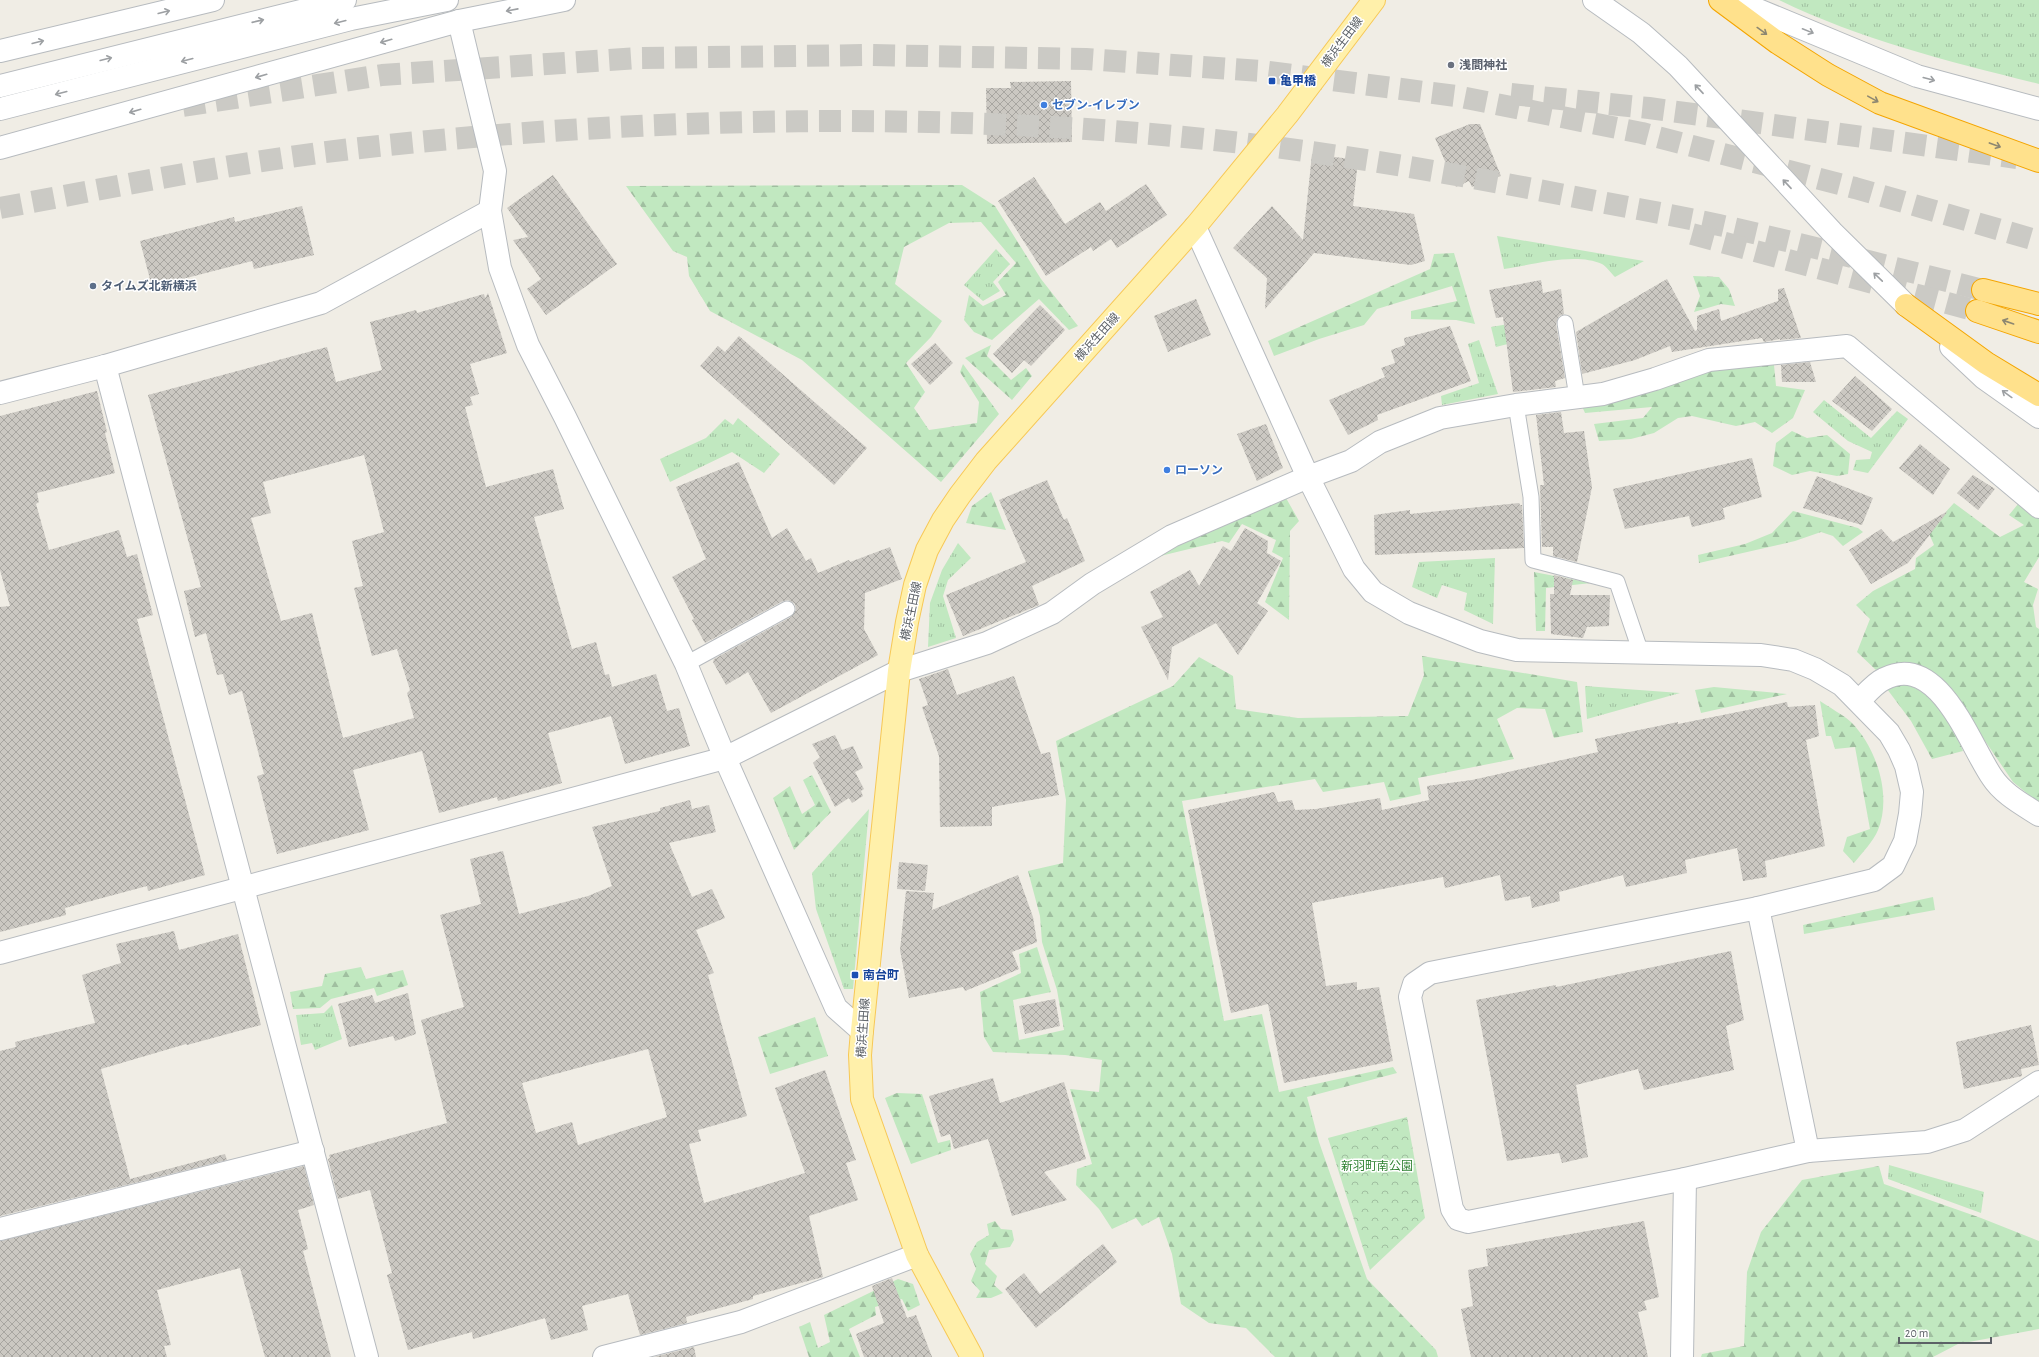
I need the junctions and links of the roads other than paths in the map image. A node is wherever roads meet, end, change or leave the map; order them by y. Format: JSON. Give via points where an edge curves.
{"nodes":[{"id":1,"x":213,"y":0,"type":"edge"},
{"id":2,"x":345,"y":0,"type":"edge"},
{"id":3,"x":447,"y":0,"type":"edge"},
{"id":4,"x":564,"y":0,"type":"edge"},
{"id":5,"x":1374,"y":0,"type":"edge"},
{"id":6,"x":1594,"y":0,"type":"edge"},
{"id":7,"x":1720,"y":0,"type":"edge"},
{"id":8,"x":1734,"y":0,"type":"edge"},
{"id":9,"x":459,"y":21,"type":"junction"},
{"id":10,"x":222,"y":40,"type":"junction"},
{"id":11,"x":0,"y":51,"type":"edge"},
{"id":12,"x":0,"y":86,"type":"edge"},
{"id":13,"x":0,"y":108,"type":"edge"},
{"id":14,"x":2039,"y":109,"type":"edge"},
{"id":15,"x":0,"y":148,"type":"edge"},
{"id":16,"x":2039,"y":161,"type":"edge"},
{"id":17,"x":490,"y":211,"type":"junction"},
{"id":18,"x":1195,"y":227,"type":"junction"},
{"id":19,"x":1983,"y":290,"type":"tunnel mouth"},
{"id":20,"x":2039,"y":304,"type":"edge"},
{"id":21,"x":1906,"y":305,"type":"junction"},
{"id":22,"x":1977,"y":311,"type":"tunnel mouth"},
{"id":23,"x":1566,"y":323,"type":"dead end"},
{"id":24,"x":2039,"y":332,"type":"edge"},
{"id":25,"x":105,"y":366,"type":"junction"},
{"id":26,"x":0,"y":393,"type":"edge"},
{"id":27,"x":2039,"y":395,"type":"edge"},
{"id":28,"x":1577,"y":397,"type":"junction"},
{"id":29,"x":1516,"y":405,"type":"junction"},
{"id":30,"x":2039,"y":417,"type":"edge"},
{"id":31,"x":1308,"y":477,"type":"junction"},
{"id":32,"x":2039,"y":507,"type":"edge"},
{"id":33,"x":787,"y":609,"type":"dead end"},
{"id":34,"x":1642,"y":653,"type":"junction"},
{"id":35,"x":686,"y":664,"type":"junction"},
{"id":36,"x":899,"y":671,"type":"junction"},
{"id":37,"x":1859,"y":701,"type":"junction"},
{"id":38,"x":725,"y":758,"type":"junction"},
{"id":39,"x":2039,"y":815,"type":"edge"},
{"id":40,"x":242,"y":888,"type":"junction"},
{"id":41,"x":1758,"y":908,"type":"junction"},
{"id":42,"x":0,"y":953,"type":"edge"},
{"id":43,"x":862,"y":1031,"type":"junction"},
{"id":44,"x":2039,"y":1082,"type":"edge"},
{"id":45,"x":313,"y":1151,"type":"junction"},
{"id":46,"x":1808,"y":1151,"type":"junction"},
{"id":47,"x":1685,"y":1179,"type":"junction"},
{"id":48,"x":0,"y":1229,"type":"edge"},
{"id":49,"x":917,"y":1256,"type":"junction"},
{"id":50,"x":367,"y":1357,"type":"edge"},
{"id":51,"x":604,"y":1357,"type":"edge"},
{"id":52,"x":972,"y":1357,"type":"edge"},
{"id":53,"x":1682,"y":1357,"type":"edge"}],
"edges":[{"from":11,"to":1,"type":"street","one_way":true},
{"from":10,"to":2,"type":"street","one_way":true},
{"from":3,"to":10,"type":"street","one_way":true,"via":[[352,19]]},
{"from":4,"to":9,"type":"street","one_way":true},
{"from":5,"to":18,"type":"main road","name":"横浜生田線","via":[[1287,115]]},
{"from":21,"to":6,"type":"street","one_way":true,"via":[[1832,232],[1678,66],[1641,34]]},
{"from":7,"to":16,"type":"highway","one_way":true,"via":[[1778,43],[1828,75],[1880,103]]},
{"from":8,"to":14,"type":"street","one_way":true,"via":[[1917,76]]},
{"from":9,"to":15,"type":"street","one_way":true},
{"from":9,"to":17,"type":"street","via":[[495,171]]},
{"from":12,"to":10,"type":"street","one_way":true},
{"from":10,"to":13,"type":"street","one_way":true},
{"from":17,"to":25,"type":"street","via":[[321,303]]},
{"from":17,"to":35,"type":"street","via":[[500,268],[528,345]]},
{"from":18,"to":31,"type":"street"},
{"from":18,"to":36,"type":"main road","name":"横浜生田線","via":[[986,461],[943,520],[927,550],[915,585]]},
{"from":19,"to":20,"type":"highway"},
{"from":21,"to":27,"type":"highway","via":[[1986,363]]},
{"from":30,"to":21,"type":"street","one_way":true,"via":[[1984,378]]},
{"from":24,"to":22,"type":"highway","one_way":true},
{"from":23,"to":28,"type":"lane"},
{"from":25,"to":26,"type":"street"},
{"from":25,"to":40,"type":"street"},
{"from":28,"to":29,"type":"street"},
{"from":28,"to":32,"type":"street","via":[[1603,394],[1709,360],[1847,346]]},
{"from":29,"to":31,"type":"street","via":[[1440,418],[1380,442],[1351,460]]},
{"from":29,"to":34,"type":"lane","via":[[1531,497],[1533,560],[1617,582]]},
{"from":31,"to":34,"type":"street","via":[[1354,569],[1373,592],[1409,613],[1480,641],[1517,650]]},
{"from":31,"to":36,"type":"street","via":[[1172,536],[1092,584],[1052,613],[987,643]]},
{"from":33,"to":35,"type":"lane"},
{"from":34,"to":37,"type":"street","via":[[1761,655],[1793,660],[1816,669],[1842,685]]},
{"from":35,"to":38,"type":"street"},
{"from":36,"to":38,"type":"street"},
{"from":36,"to":43,"type":"main road","name":"横浜生田線"},
{"from":37,"to":39,"type":"street","via":[[1883,679],[1903,672],[1919,677],[1943,695],[1954,708],[1992,778],[2007,794]]},
{"from":37,"to":41,"type":"street","via":[[1889,733],[1899,750],[1912,792],[1905,841],[1893,866],[1874,880]]},
{"from":38,"to":40,"type":"street"},
{"from":38,"to":43,"type":"street","via":[[836,1008]]},
{"from":40,"to":42,"type":"street"},
{"from":40,"to":45,"type":"street"},
{"from":41,"to":46,"type":"street"},
{"from":41,"to":47,"type":"street","via":[[1430,973],[1414,984],[1410,997],[1452,1209],[1458,1219],[1468,1222]]},
{"from":43,"to":49,"type":"main road","name":"横浜生田線","via":[[862,1099]]},
{"from":44,"to":46,"type":"street","via":[[1965,1130],[1927,1142]]},
{"from":45,"to":48,"type":"street"},
{"from":45,"to":50,"type":"street"},
{"from":46,"to":47,"type":"street"},
{"from":47,"to":53,"type":"street"},
{"from":49,"to":51,"type":"street","via":[[741,1322]]},
{"from":49,"to":52,"type":"main road","name":"横浜生田線"}]}
